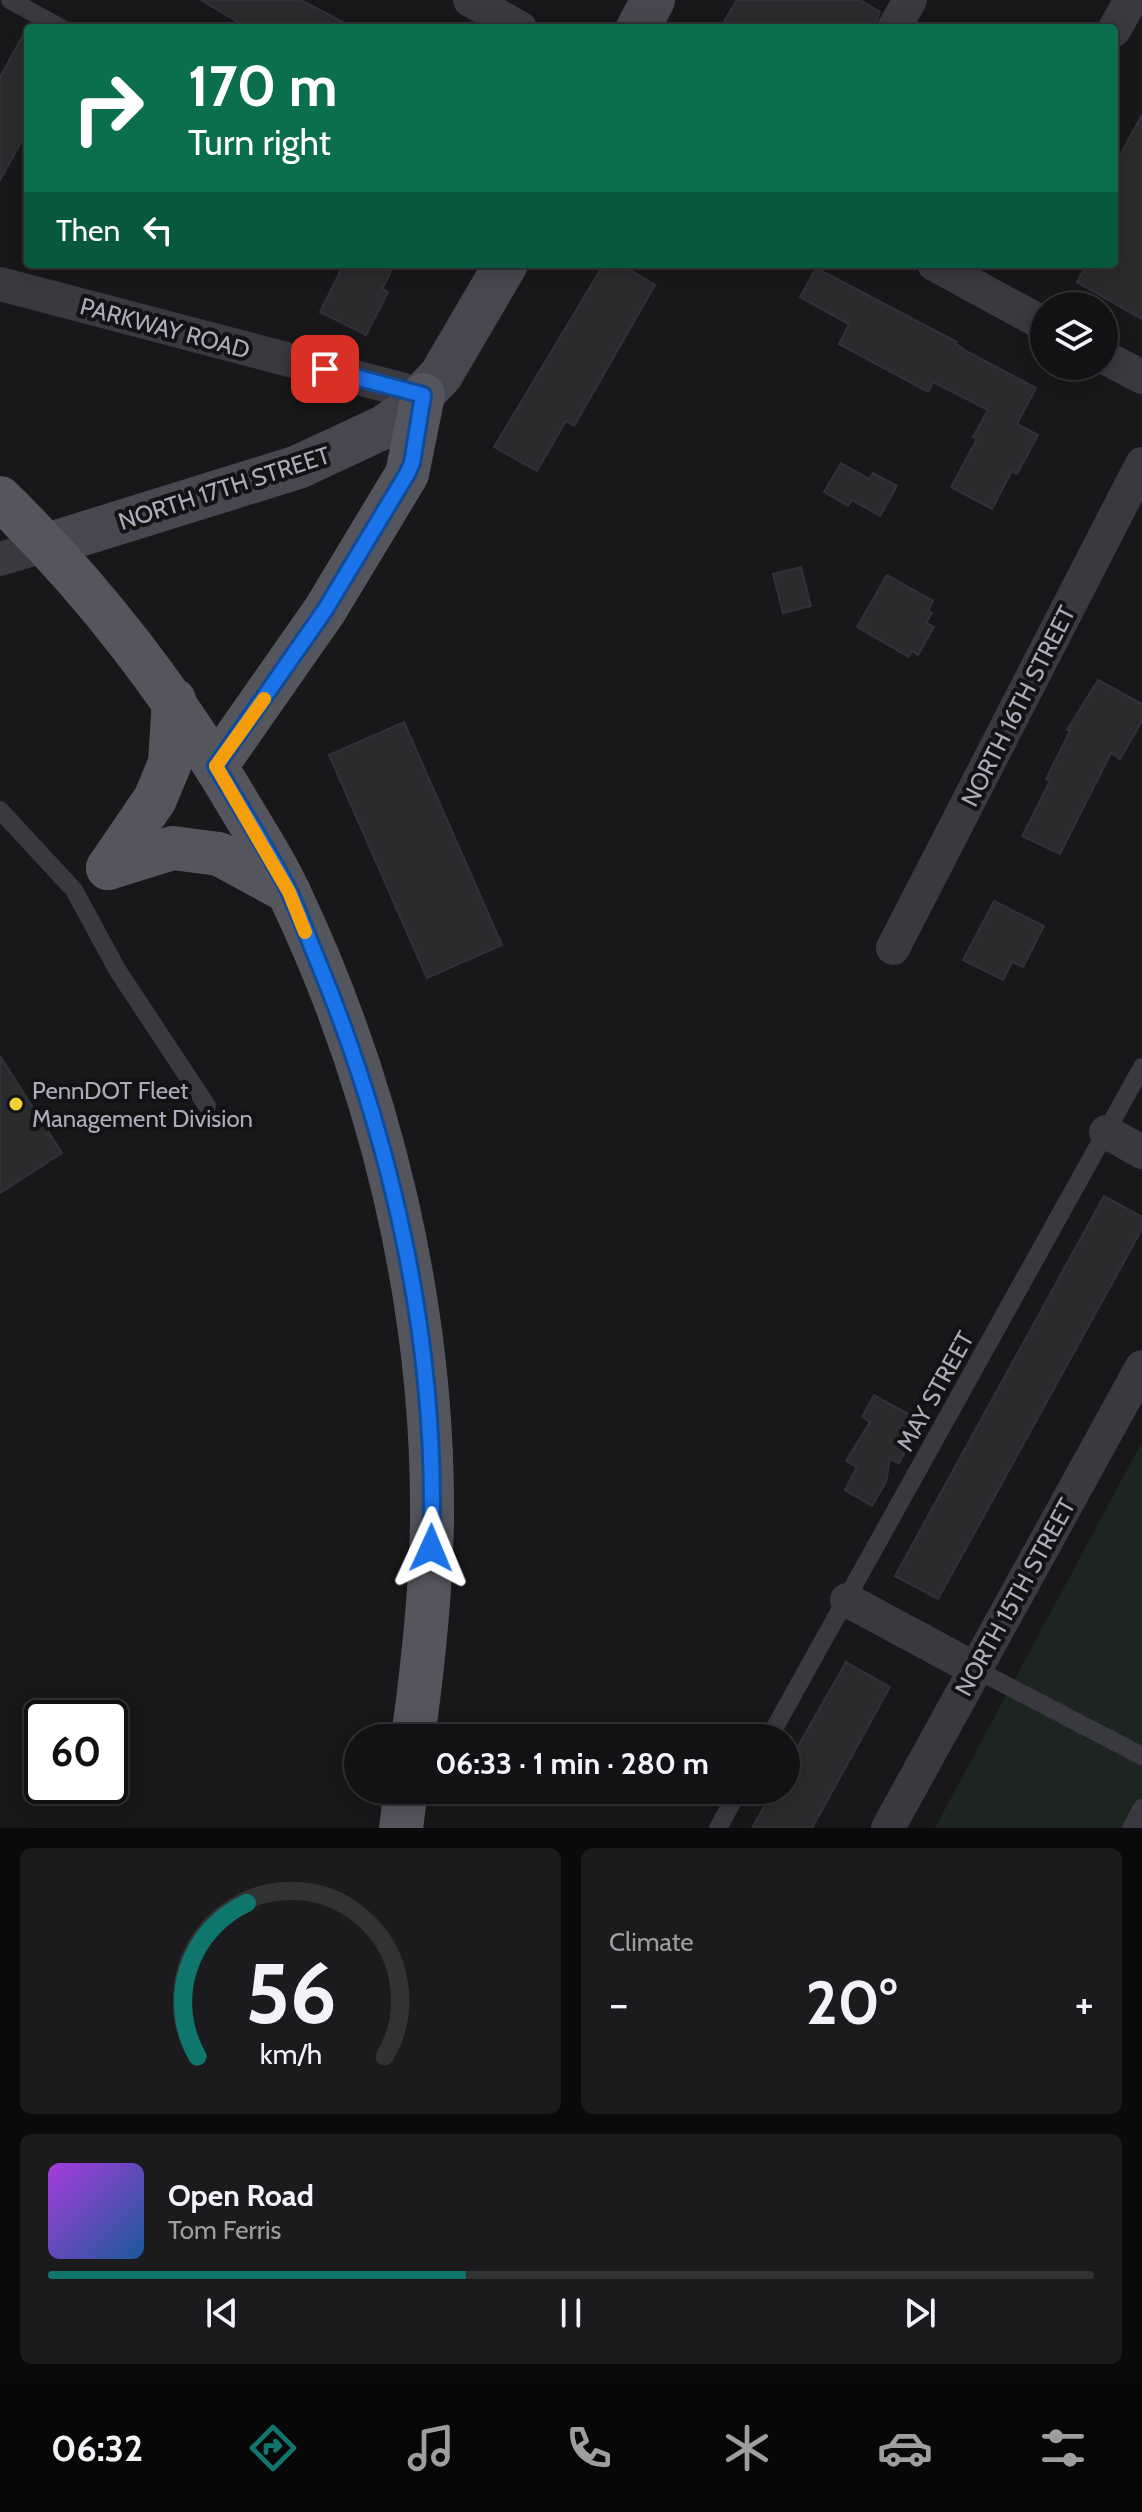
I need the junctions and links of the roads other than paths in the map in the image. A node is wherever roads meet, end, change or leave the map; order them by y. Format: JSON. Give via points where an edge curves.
{"nodes":[{"id":1,"x":10,"y":0,"type":"edge"},
{"id":2,"x":470,"y":0,"type":"edge"},
{"id":3,"x":653,"y":0,"type":"edge"},
{"id":4,"x":910,"y":0,"type":"edge"},
{"id":5,"x":1131,"y":0,"type":"edge"},
{"id":6,"x":54,"y":24,"type":"edge"},
{"id":7,"x":513,"y":24,"type":"edge"},
{"id":8,"x":640,"y":24,"type":"edge"},
{"id":9,"x":896,"y":24,"type":"edge"},
{"id":10,"x":1117,"y":24,"type":"edge"},
{"id":11,"x":500,"y":268,"type":"edge"},
{"id":12,"x":950,"y":268,"type":"edge"},
{"id":13,"x":978,"y":275,"type":"edge"},
{"id":14,"x":0,"y":284,"type":"edge"},
{"id":15,"x":1030,"y":314,"type":"edge"},
{"id":16,"x":1118,"y":364,"type":"edge"},
{"id":17,"x":1142,"y":377,"type":"edge"},
{"id":18,"x":423,"y":395,"type":"junction"},
{"id":19,"x":1142,"y":464,"type":"edge"},
{"id":20,"x":0,"y":498,"type":"edge"},
{"id":21,"x":47,"y":545,"type":"junction"},
{"id":22,"x":0,"y":559,"type":"edge"},
{"id":23,"x":174,"y":700,"type":"junction"},
{"id":24,"x":216,"y":766,"type":"junction"},
{"id":25,"x":0,"y":810,"type":"edge"},
{"id":26,"x":91,"y":879,"type":"junction"},
{"id":27,"x":289,"y":892,"type":"junction"},
{"id":28,"x":893,"y":948,"type":"dead end"},
{"id":29,"x":1142,"y":1067,"type":"edge"},
{"id":30,"x":207,"y":1106,"type":"dead end"},
{"id":31,"x":1106,"y":1132,"type":"junction"},
{"id":32,"x":1142,"y":1152,"type":"edge"},
{"id":33,"x":1142,"y":1367,"type":"edge"},
{"id":34,"x":847,"y":1600,"type":"junction"},
{"id":35,"x":975,"y":1669,"type":"junction"},
{"id":36,"x":415,"y":1724,"type":"edge"},
{"id":37,"x":777,"y":1724,"type":"edge"},
{"id":38,"x":1142,"y":1756,"type":"edge"},
{"id":39,"x":404,"y":1804,"type":"edge"},
{"id":40,"x":731,"y":1804,"type":"edge"},
{"id":41,"x":1142,"y":1808,"type":"edge"},
{"id":42,"x":401,"y":1828,"type":"edge"},
{"id":43,"x":718,"y":1828,"type":"edge"},
{"id":44,"x":888,"y":1828,"type":"edge"},
{"id":45,"x":1131,"y":1828,"type":"edge"}],
"edges":[{"from":1,"to":6,"type":"lane"},
{"from":2,"to":7,"type":"street"},
{"from":3,"to":8,"type":"main road"},
{"from":4,"to":9,"type":"street"},
{"from":5,"to":10,"type":"street"},
{"from":11,"to":18,"type":"main road","name":"NORTH 17TH STREET","via":[[454,356]]},
{"from":12,"to":13,"type":"street"},
{"from":13,"to":15,"type":"street"},
{"from":14,"to":18,"type":"street","name":"PARKWAY ROAD"},
{"from":16,"to":17,"type":"street"},
{"from":18,"to":21,"type":"main road","name":"NORTH 17TH STREET","via":[[384,427],[298,467]]},
{"from":18,"to":24,"type":"main road","via":[[407,474],[318,621]]},
{"from":19,"to":28,"type":"street","name":"NORTH 16TH STREET"},
{"from":20,"to":21,"type":"main road"},
{"from":21,"to":22,"type":"street"},
{"from":21,"to":23,"type":"main road"},
{"from":23,"to":24,"type":"main road"},
{"from":23,"to":26,"type":"main road","via":[[170,763],[155,799]]},
{"from":24,"to":27,"type":"main road"},
{"from":25,"to":26,"type":"lane"},
{"from":26,"to":27,"type":"main road","via":[[173,848],[219,854]]},
{"from":26,"to":30,"type":"lane","via":[[118,971]]},
{"from":27,"to":36,"type":"main road","via":[[372,1109],[422,1351],[432,1520]]},
{"from":29,"to":31,"type":"lane","name":"MAY STREET"},
{"from":31,"to":32,"type":"street"},
{"from":31,"to":34,"type":"lane","name":"MAY STREET"},
{"from":33,"to":35,"type":"street","name":"NORTH 15TH STREET"},
{"from":34,"to":35,"type":"street"},
{"from":34,"to":37,"type":"lane","name":"MAY STREET"},
{"from":35,"to":38,"type":"lane"},
{"from":35,"to":44,"type":"street","name":"NORTH 15TH STREET"},
{"from":39,"to":42,"type":"main road"},
{"from":40,"to":43,"type":"lane"},
{"from":41,"to":45,"type":"lane"}]}
